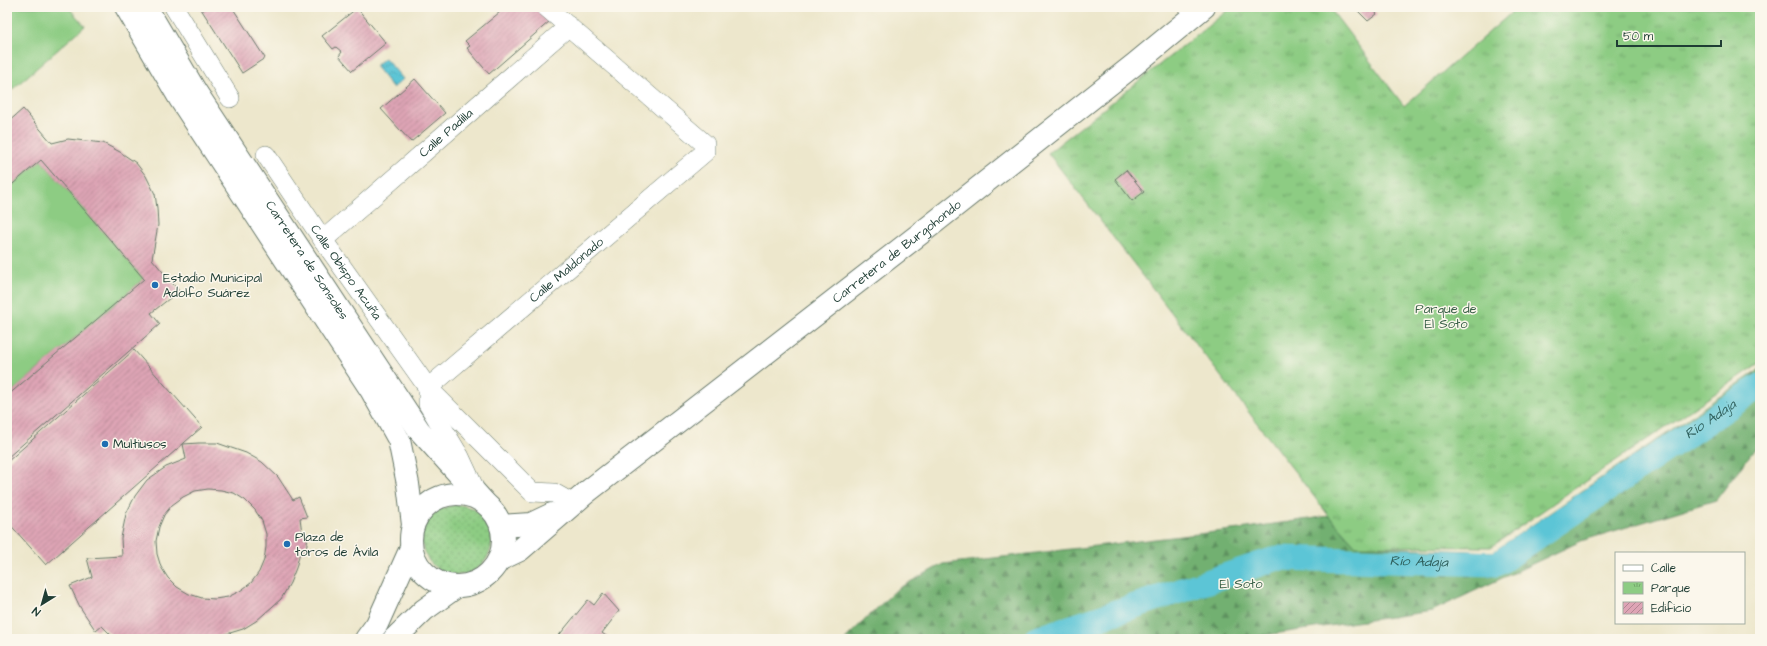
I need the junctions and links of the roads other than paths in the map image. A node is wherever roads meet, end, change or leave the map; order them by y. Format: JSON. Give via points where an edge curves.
{"nodes":[{"id":1,"x":126,"y":7,"type":"edge"},
{"id":2,"x":146,"y":7,"type":"edge"},
{"id":3,"x":546,"y":7,"type":"edge"},
{"id":4,"x":1204,"y":7,"type":"edge"},
{"id":5,"x":178,"y":9,"type":"edge"},
{"id":6,"x":569,"y":26,"type":"junction"},
{"id":7,"x":230,"y":98,"type":"dead end"},
{"id":8,"x":266,"y":155,"type":"dead end"},
{"id":9,"x":322,"y":240,"type":"junction"},
{"id":10,"x":428,"y":388,"type":"junction"},
{"id":11,"x":578,"y":497,"type":"junction"},
{"id":12,"x":481,"y":499,"type":"junction"},
{"id":13,"x":413,"y":525,"type":"junction"},
{"id":14,"x":501,"y":526,"type":"junction"},
{"id":15,"x":411,"y":548,"type":"junction"},
{"id":16,"x":499,"y":560,"type":"junction"},
{"id":17,"x":456,"y":587,"type":"junction"},
{"id":18,"x":366,"y":639,"type":"edge"},
{"id":19,"x":394,"y":639,"type":"edge"}],
"edges":[{"from":1,"to":13,"type":"main road","name":"Carretera de Sonsoles","via":[[180,99],[371,390],[399,440]]},
{"from":2,"to":12,"type":"main road","name":"Carretera de Sonsoles","via":[[196,92],[419,430]]},
{"from":3,"to":6,"type":"street"},
{"from":4,"to":11,"type":"main road","name":"Carretera de Burgohondo","via":[[924,230]]},
{"from":5,"to":7,"type":"street"},
{"from":6,"to":9,"type":"street","name":"Calle Padilla"},
{"from":6,"to":10,"type":"street","name":"Calle Maldonado","via":[[705,144],[705,152]]},
{"from":8,"to":9,"type":"street","name":"Calle Obispo Acuña"},
{"from":9,"to":10,"type":"street","name":"Calle Obispo Acuña"},
{"from":10,"to":11,"type":"street","name":"Calle Obispo Acuña","via":[[532,492]]},
{"from":10,"to":12,"type":"street","name":"Calle Obispo Acuña","via":[[428,404],[460,457]]},
{"from":11,"to":14,"type":"main road","name":"Carretera de Burgohondo","via":[[542,520],[531,524]]},
{"from":11,"to":16,"type":"main road","name":"Carretera de Burgohondo","via":[[520,550]]},
{"from":12,"to":13,"type":"main road","via":[[462,494],[446,495],[432,501],[421,511]]},
{"from":12,"to":14,"type":"main road","via":[[494,513]]},
{"from":13,"to":15,"type":"main road"},
{"from":14,"to":16,"type":"main road","via":[[504,537]]},
{"from":15,"to":17,"type":"main road","via":[[417,563],[427,575],[441,584]]},
{"from":15,"to":18,"type":"main road","via":[[377,624]]},
{"from":16,"to":17,"type":"main road","via":[[492,572],[481,580]]},
{"from":17,"to":19,"type":"main road","via":[[424,610]]}]}
